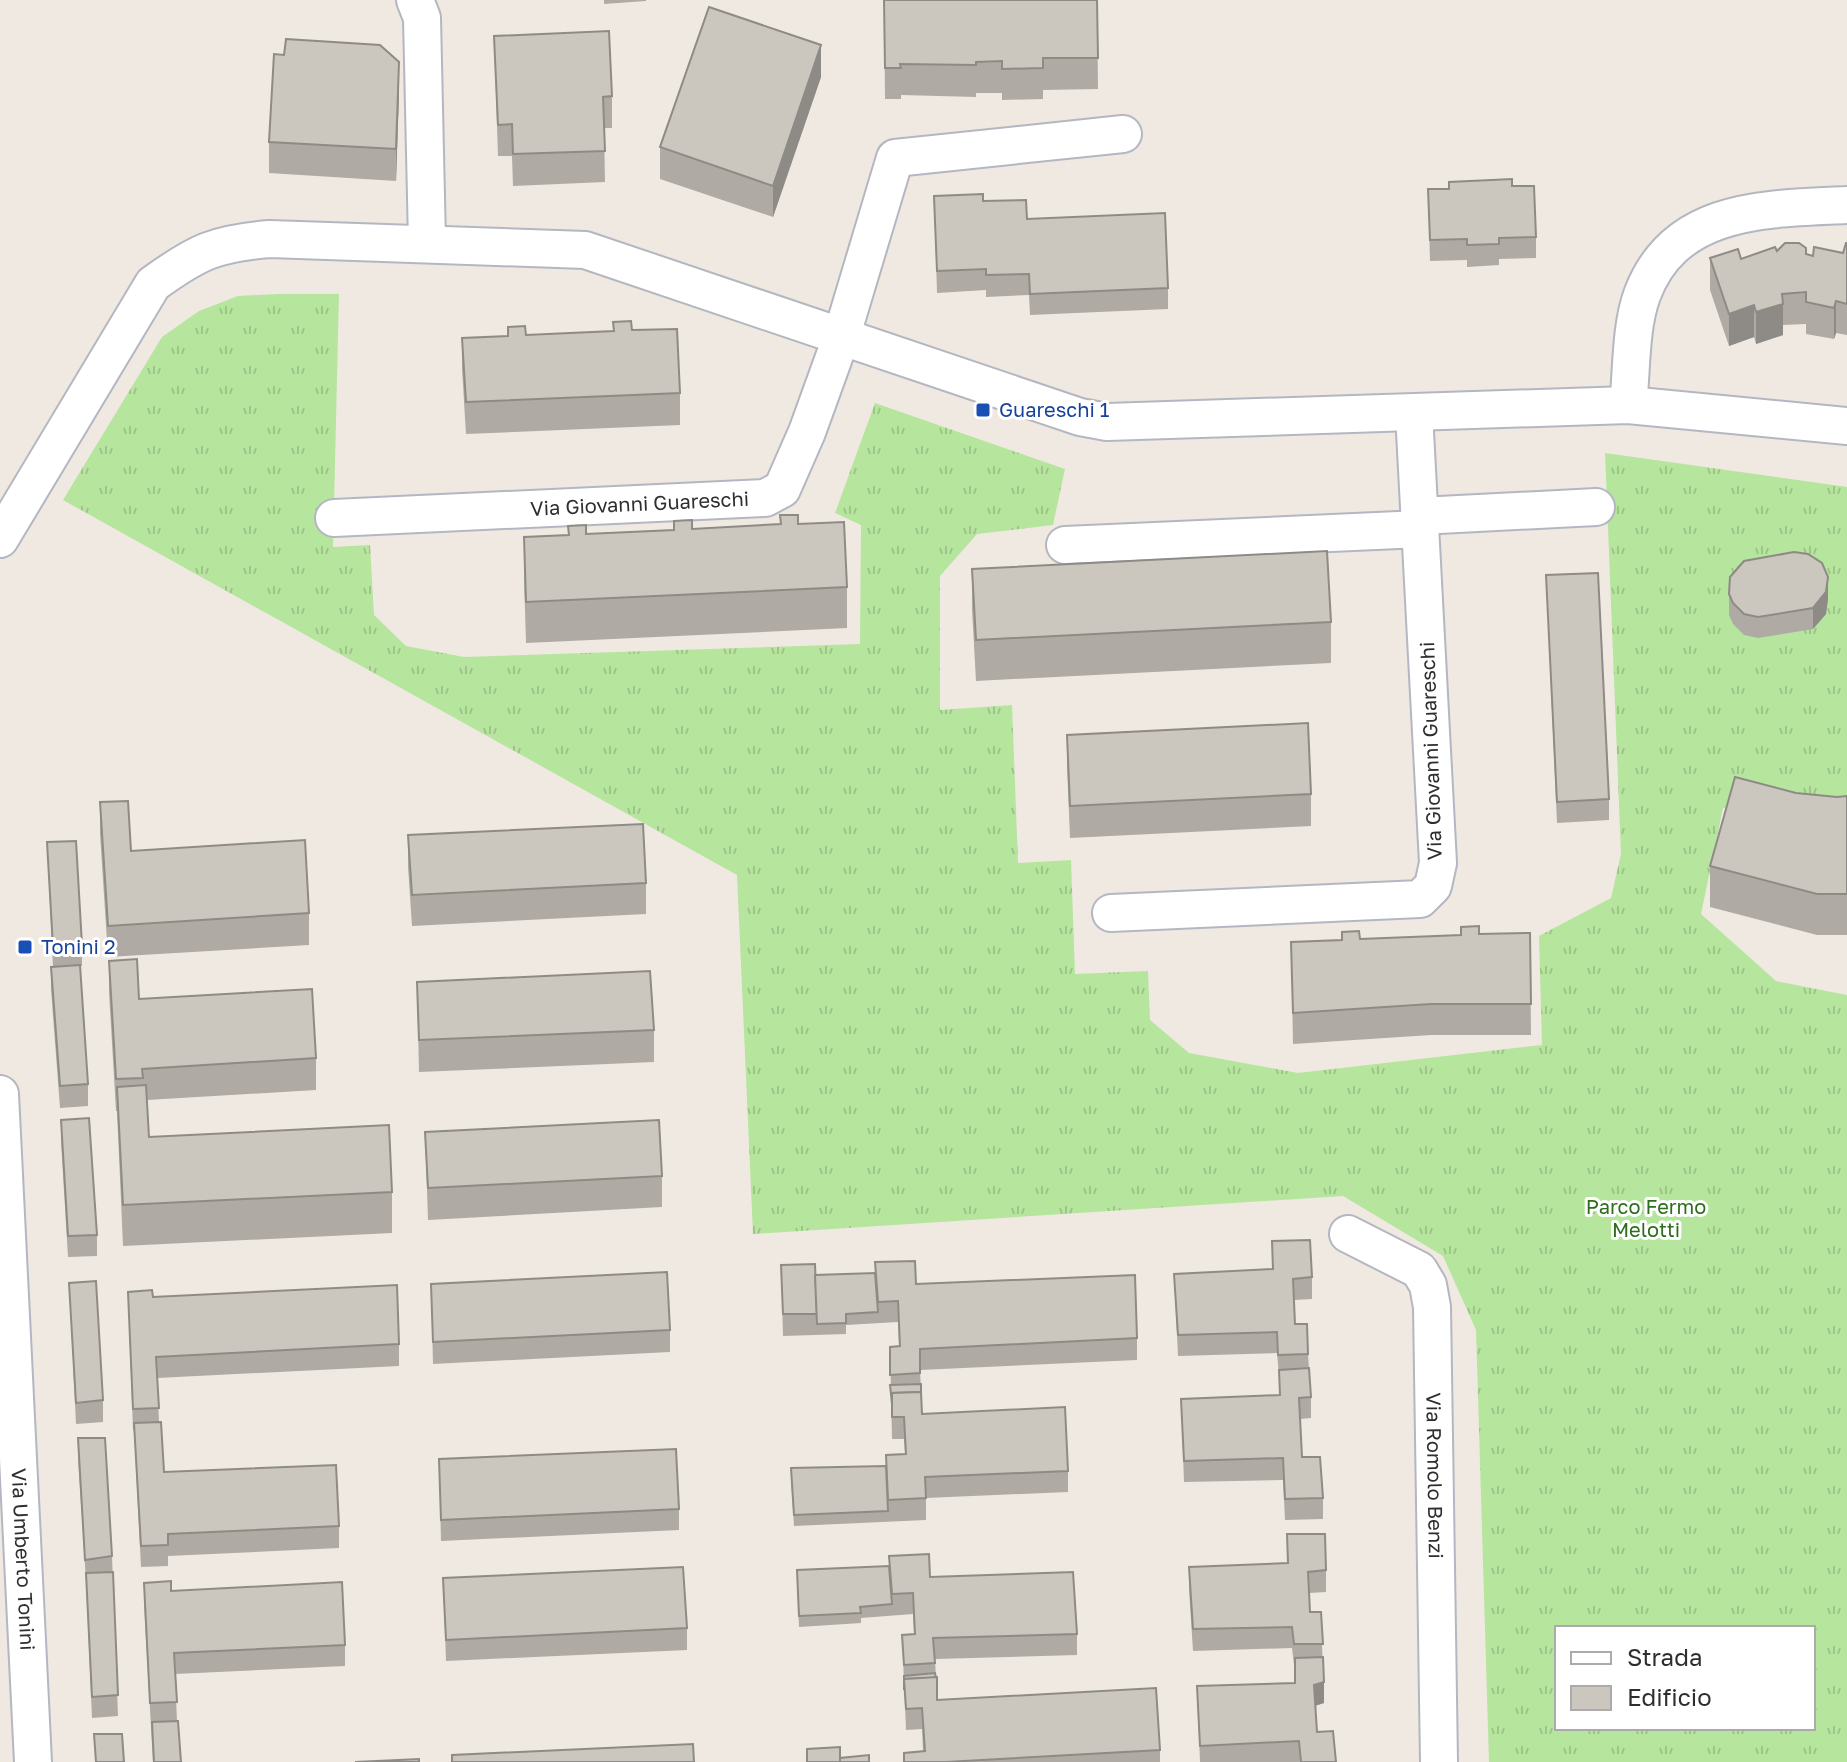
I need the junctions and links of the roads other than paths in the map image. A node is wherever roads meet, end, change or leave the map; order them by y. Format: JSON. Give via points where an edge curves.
{"nodes":[{"id":1,"x":415,"y":0,"type":"edge"},
{"id":2,"x":1123,"y":134,"type":"dead end"},
{"id":3,"x":1847,"y":205,"type":"edge"},
{"id":4,"x":427,"y":242,"type":"junction"},
{"id":5,"x":841,"y":338,"type":"junction"},
{"id":6,"x":1628,"y":405,"type":"junction"},
{"id":7,"x":1414,"y":413,"type":"junction"},
{"id":8,"x":1847,"y":426,"type":"edge"},
{"id":9,"x":1596,"y":507,"type":"dead end"},
{"id":10,"x":334,"y":518,"type":"dead end"},
{"id":11,"x":1420,"y":522,"type":"junction"},
{"id":12,"x":0,"y":539,"type":"edge"},
{"id":13,"x":1065,"y":545,"type":"dead end"},
{"id":14,"x":1111,"y":913,"type":"dead end"},
{"id":15,"x":0,"y":1094,"type":"edge"},
{"id":16,"x":1348,"y":1234,"type":"dead end"},
{"id":17,"x":5,"y":1275,"type":"edge"},
{"id":18,"x":22,"y":1753,"type":"edge"},
{"id":19,"x":1439,"y":1762,"type":"edge"}],
"edges":[{"from":1,"to":4,"type":"street","via":[[422,18]]},
{"from":2,"to":5,"type":"street","name":"Via Giovanni Guareschi","via":[[895,158]]},
{"from":3,"to":6,"type":"street","via":[[1739,215],[1699,226],[1673,249],[1655,268],[1642,296]]},
{"from":4,"to":5,"type":"street","via":[[585,250]]},
{"from":4,"to":12,"type":"street","via":[[270,239],[231,242],[193,255],[153,284]]},
{"from":5,"to":7,"type":"street","via":[[1107,422]]},
{"from":5,"to":10,"type":"street","name":"Via Giovanni Guareschi","via":[[793,469],[782,489],[765,498]]},
{"from":6,"to":7,"type":"street"},
{"from":6,"to":8,"type":"street"},
{"from":7,"to":11,"type":"street","name":"Via Giovanni Guareschi"},
{"from":9,"to":11,"type":"street"},
{"from":11,"to":13,"type":"street"},
{"from":11,"to":14,"type":"street","name":"Via Giovanni Guareschi","via":[[1438,863],[1433,886],[1420,899]]},
{"from":15,"to":17,"type":"street","name":"Via Umberto Tonini"},
{"from":16,"to":19,"type":"street","name":"Via Romolo Benzi","via":[[1419,1270],[1432,1307]]},
{"from":17,"to":18,"type":"street","name":"Via Umberto Tonini"}]}
